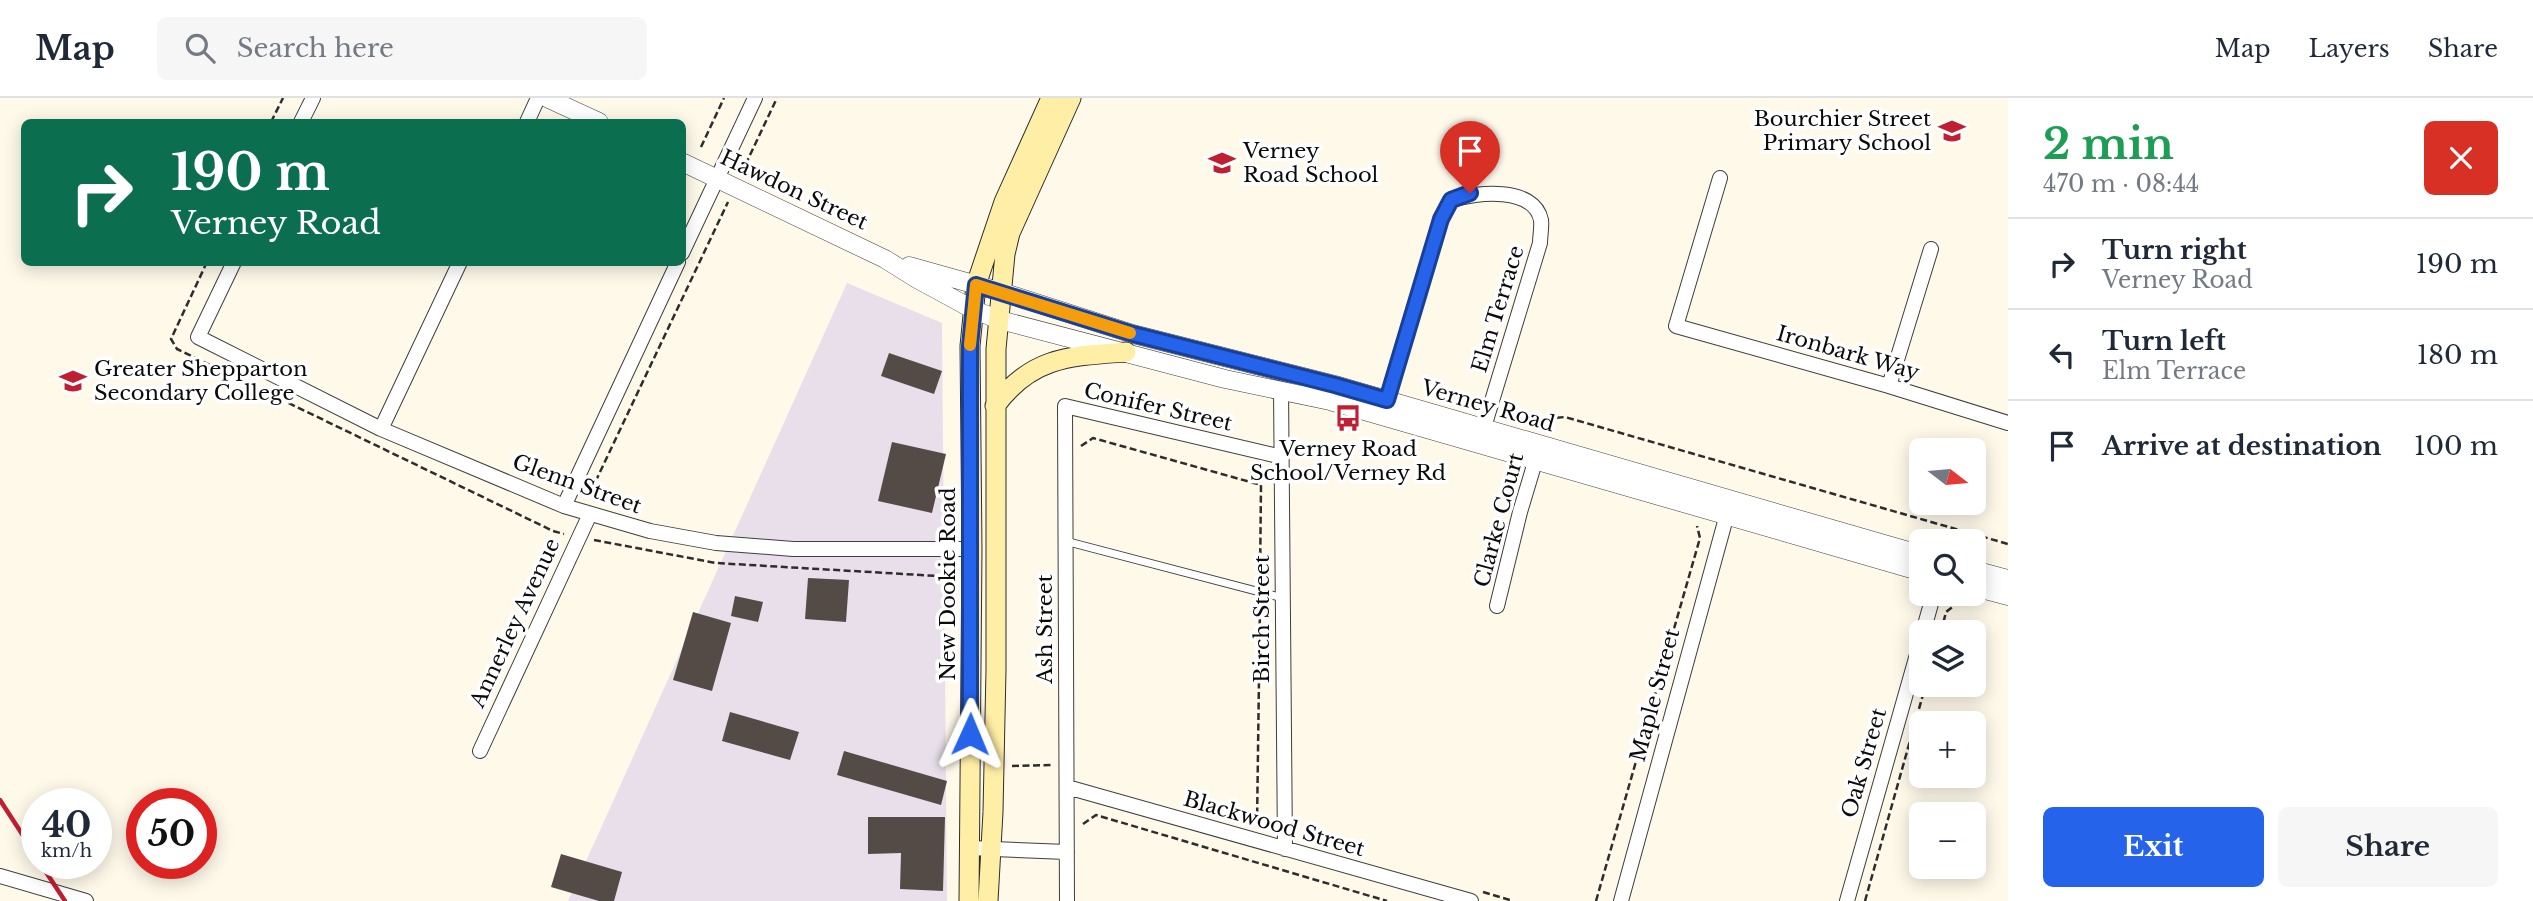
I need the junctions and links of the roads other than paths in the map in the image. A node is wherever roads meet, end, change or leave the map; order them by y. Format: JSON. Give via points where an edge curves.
{"nodes":[{"id":1,"x":313,"y":98,"type":"edge"},
{"id":2,"x":538,"y":98,"type":"edge"},
{"id":3,"x":547,"y":98,"type":"edge"},
{"id":4,"x":755,"y":98,"type":"edge"},
{"id":5,"x":1051,"y":98,"type":"edge"},
{"id":6,"x":1071,"y":98,"type":"edge"},
{"id":7,"x":302,"y":119,"type":"edge"},
{"id":8,"x":528,"y":119,"type":"edge"},
{"id":9,"x":592,"y":119,"type":"edge"},
{"id":10,"x":686,"y":164,"type":"edge"},
{"id":11,"x":1720,"y":178,"type":"dead end"},
{"id":12,"x":717,"y":179,"type":"junction"},
{"id":13,"x":686,"y":245,"type":"edge"},
{"id":14,"x":1931,"y":249,"type":"dead end"},
{"id":15,"x":885,"y":258,"type":"junction"},
{"id":16,"x":232,"y":266,"type":"edge"},
{"id":17,"x":458,"y":266,"type":"edge"},
{"id":18,"x":676,"y":266,"type":"edge"},
{"id":19,"x":976,"y":285,"type":"junction"},
{"id":20,"x":1002,"y":292,"type":"junction"},
{"id":21,"x":974,"y":310,"type":"junction"},
{"id":22,"x":1000,"y":320,"type":"junction"},
{"id":23,"x":1126,"y":352,"type":"junction"},
{"id":24,"x":1889,"y":386,"type":"junction"},
{"id":25,"x":1281,"y":389,"type":"junction"},
{"id":26,"x":995,"y":406,"type":"junction"},
{"id":27,"x":1065,"y":406,"type":"joint"},
{"id":28,"x":1384,"y":408,"type":"junction"},
{"id":29,"x":2008,"y":423,"type":"edge"},
{"id":30,"x":381,"y":429,"type":"junction"},
{"id":31,"x":1481,"y":436,"type":"junction"},
{"id":32,"x":1538,"y":452,"type":"junction"},
{"id":33,"x":1282,"y":457,"type":"junction"},
{"id":34,"x":565,"y":506,"type":"junction"},
{"id":35,"x":1728,"y":508,"type":"junction"},
{"id":36,"x":590,"y":514,"type":"junction"},
{"id":37,"x":1065,"y":541,"type":"junction"},
{"id":38,"x":971,"y":549,"type":"junction"},
{"id":39,"x":1909,"y":552,"type":"edge"},
{"id":40,"x":1909,"y":568,"type":"edge"},
{"id":41,"x":1986,"y":573,"type":"edge"},
{"id":42,"x":2008,"y":579,"type":"edge"},
{"id":43,"x":1986,"y":590,"type":"edge"},
{"id":44,"x":2008,"y":596,"type":"edge"},
{"id":45,"x":1283,"y":598,"type":"junction"},
{"id":46,"x":1497,"y":606,"type":"dead end"},
{"id":47,"x":1909,"y":683,"type":"edge"},
{"id":48,"x":480,"y":751,"type":"dead end"},
{"id":49,"x":1067,"y":786,"type":"junction"},
{"id":50,"x":970,"y":848,"type":"junction"},
{"id":51,"x":992,"y":848,"type":"junction"},
{"id":52,"x":1285,"y":849,"type":"junction"},
{"id":53,"x":1067,"y":852,"type":"junction"},
{"id":54,"x":0,"y":876,"type":"edge"},
{"id":55,"x":86,"y":901,"type":"edge"},
{"id":56,"x":969,"y":901,"type":"edge"},
{"id":57,"x":988,"y":901,"type":"edge"},
{"id":58,"x":1067,"y":901,"type":"edge"},
{"id":59,"x":1471,"y":901,"type":"edge"},
{"id":60,"x":1621,"y":901,"type":"edge"},
{"id":61,"x":1847,"y":901,"type":"edge"}],
"edges":[{"from":1,"to":7,"type":"street"},
{"from":2,"to":8,"type":"street"},
{"from":3,"to":9,"type":"street"},
{"from":4,"to":12,"type":"street"},
{"from":5,"to":19,"type":"main road","name":"New Dookie Road","via":[[1004,202]]},
{"from":6,"to":20,"type":"main road","via":[[1010,233]]},
{"from":10,"to":12,"type":"street","name":"Hawdon Street"},
{"from":11,"to":24,"type":"street","name":"Ironbark Way","via":[[1676,326]]},
{"from":12,"to":13,"type":"street"},
{"from":12,"to":15,"type":"street","name":"Hawdon Street"},
{"from":14,"to":24,"type":"street"},
{"from":15,"to":19,"type":"street","name":"Hawdon Street"},
{"from":15,"to":21,"type":"street","name":"Hawdon Street"},
{"from":16,"to":30,"type":"street","name":"Glenn Street","via":[[198,337]]},
{"from":17,"to":30,"type":"street"},
{"from":18,"to":34,"type":"street"},
{"from":19,"to":20,"type":"street","name":"Hawdon Street"},
{"from":19,"to":21,"type":"main road","name":"New Dookie Road"},
{"from":20,"to":22,"type":"main road"},
{"from":20,"to":28,"type":"street","name":"Verney Road","via":[[1133,334],[1335,385]]},
{"from":21,"to":22,"type":"street","name":"Hawdon Street"},
{"from":21,"to":38,"type":"main road","name":"New Dookie Road","via":[[970,346]]},
{"from":22,"to":23,"type":"street","name":"Verney Road"},
{"from":22,"to":26,"type":"main road"},
{"from":23,"to":25,"type":"street","name":"Verney Road"},
{"from":23,"to":26,"type":"main road","via":[[1080,356],[1037,367],[1014,382]]},
{"from":24,"to":29,"type":"street","name":"Ironbark Way"},
{"from":25,"to":28,"type":"street","name":"Verney Road"},
{"from":25,"to":33,"type":"street","name":"Birch Street"},
{"from":26,"to":51,"type":"main road","via":[[997,630]]},
{"from":27,"to":33,"type":"street","name":"Conifer Street"},
{"from":27,"to":37,"type":"street","name":"Ash Street"},
{"from":28,"to":31,"type":"street","name":"Verney Road"},
{"from":28,"to":31,"type":"street","name":"Elm Terrace","via":[[1441,219],[1451,200],[1470,193],[1522,198],[1535,207],[1541,220],[1540,243]]},
{"from":30,"to":34,"type":"street","name":"Glenn Street"},
{"from":31,"to":32,"type":"street","name":"Verney Road"},
{"from":31,"to":32,"type":"street","name":"Verney Road","via":[[1520,439]]},
{"from":32,"to":35,"type":"street","name":"Verney Road"},
{"from":32,"to":46,"type":"street","name":"Clarke Court"},
{"from":33,"to":45,"type":"street","name":"Birch Street"},
{"from":34,"to":36,"type":"street","name":"Glenn Street"},
{"from":35,"to":39,"type":"street","name":"Verney Road"},
{"from":35,"to":40,"type":"street","name":"Verney Road"},
{"from":35,"to":60,"type":"street","name":"Maple Street"},
{"from":36,"to":38,"type":"street","name":"Glenn Street","via":[[716,543],[793,549]]},
{"from":36,"to":48,"type":"street","name":"Annerley Avenue"},
{"from":37,"to":45,"type":"lane"},
{"from":37,"to":49,"type":"street","name":"Ash Street"},
{"from":38,"to":50,"type":"main road","name":"New Dookie Road"},
{"from":41,"to":42,"type":"street"},
{"from":43,"to":44,"type":"street"},
{"from":45,"to":52,"type":"street","name":"Birch Street"},
{"from":47,"to":61,"type":"street","name":"Oak Street"},
{"from":49,"to":52,"type":"street","name":"Blackwood Street"},
{"from":49,"to":53,"type":"street","name":"Ash Street"},
{"from":50,"to":51,"type":"street"},
{"from":50,"to":56,"type":"main road","name":"New Dookie Road"},
{"from":51,"to":53,"type":"street"},
{"from":51,"to":57,"type":"main road"},
{"from":52,"to":59,"type":"street","name":"Blackwood Street"},
{"from":53,"to":58,"type":"street","name":"Ash Street"},
{"from":54,"to":55,"type":"street"}]}
